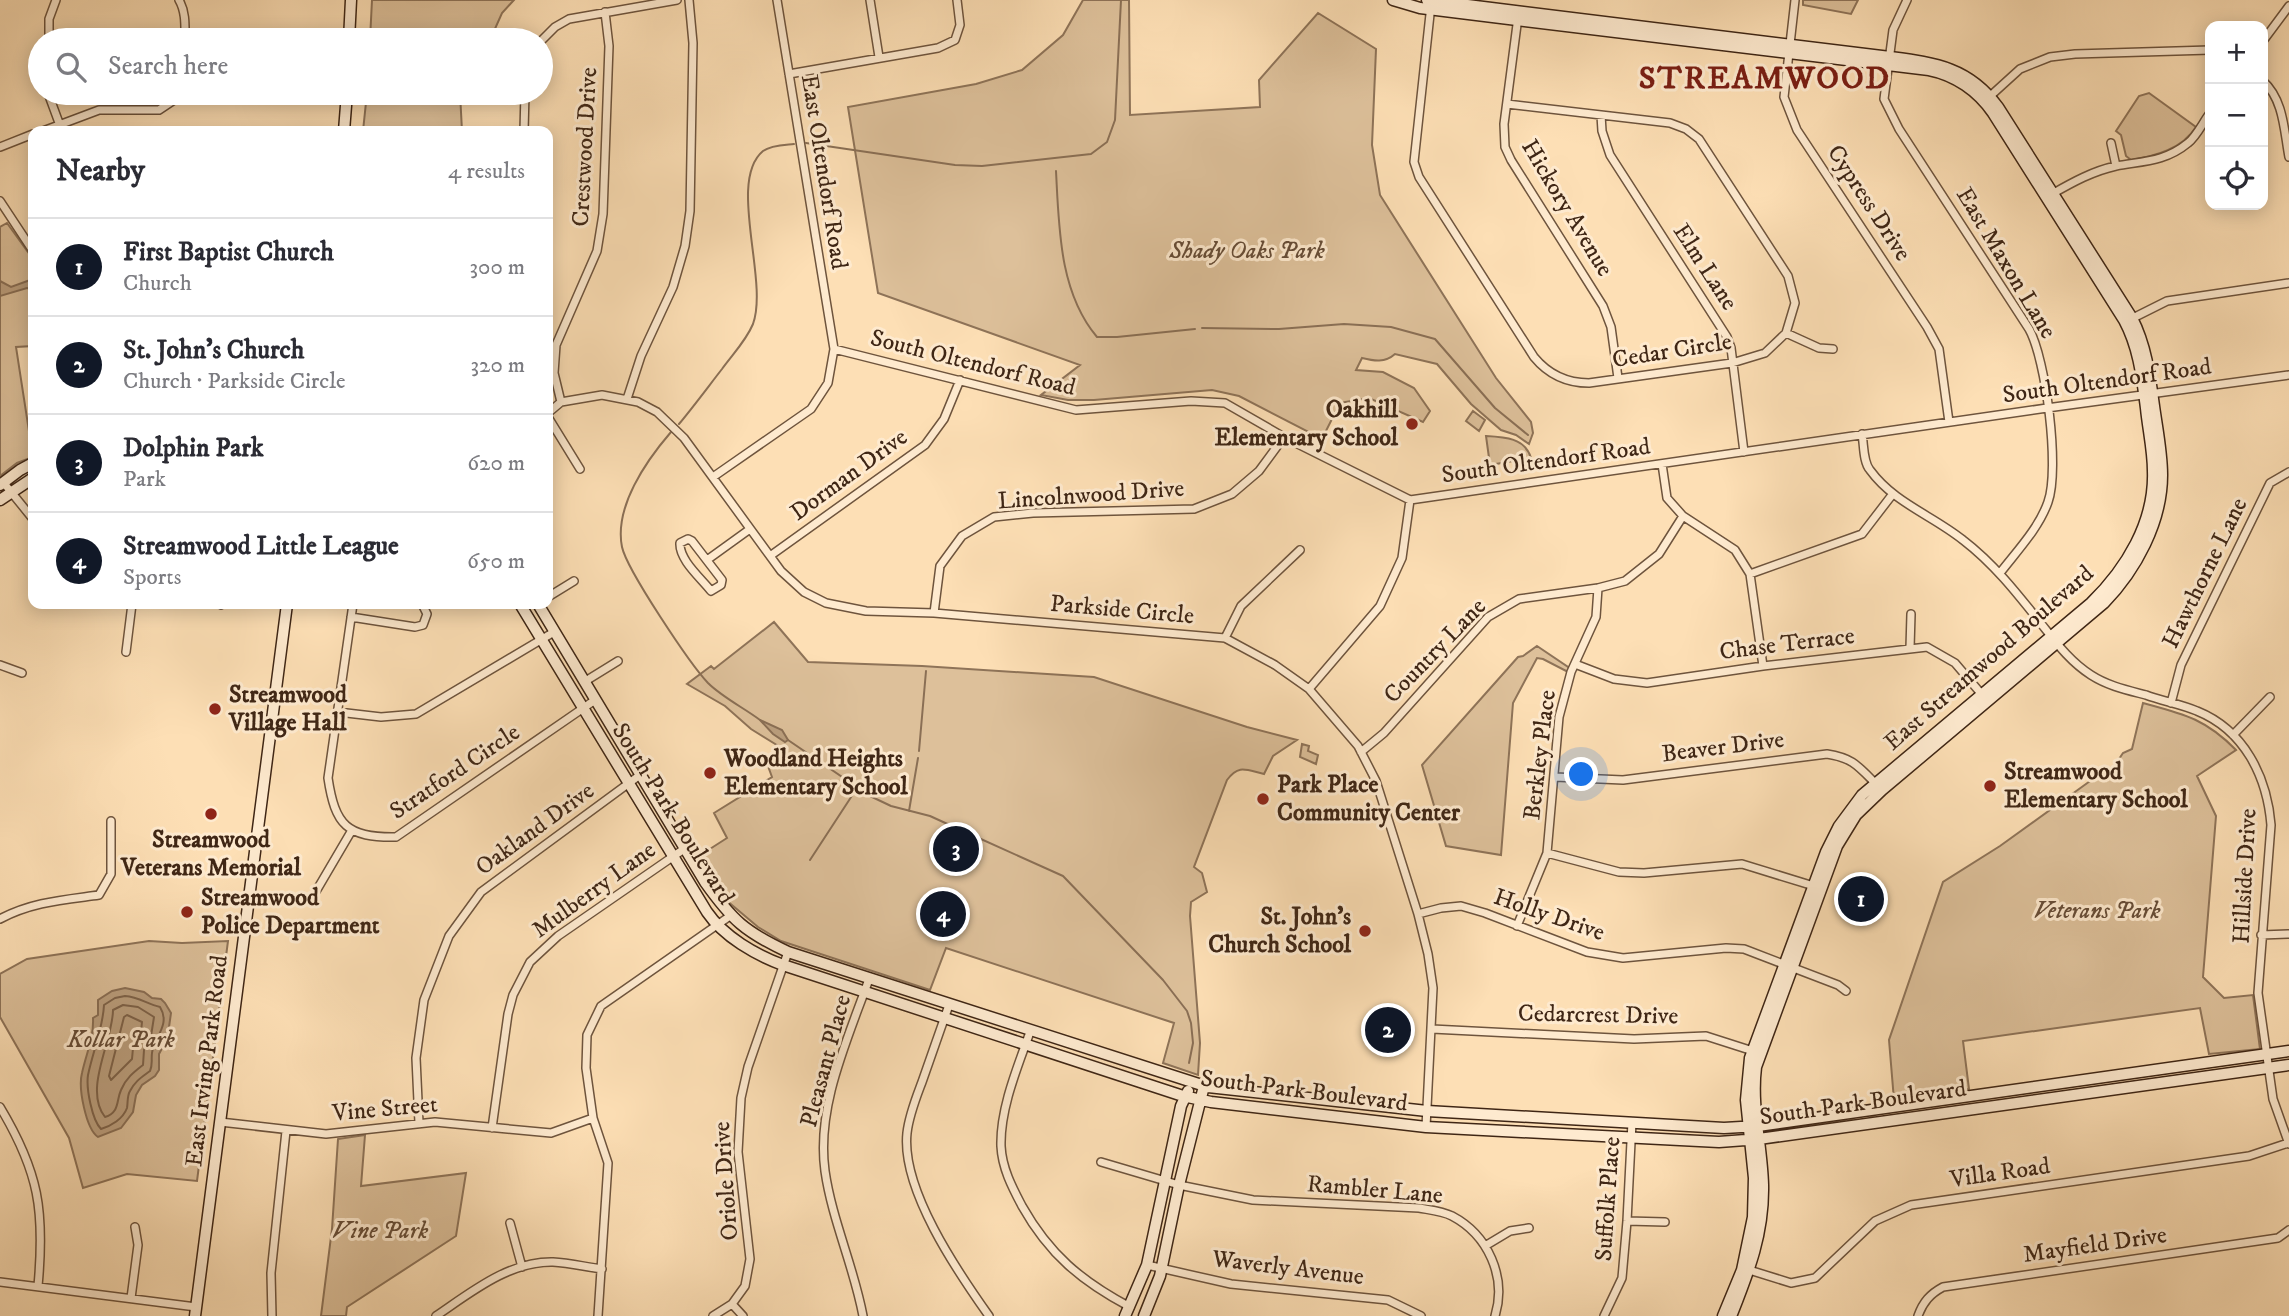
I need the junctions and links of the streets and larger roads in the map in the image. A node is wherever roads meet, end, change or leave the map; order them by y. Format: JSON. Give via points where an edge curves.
{"nodes":[{"id":1,"x":56,"y":0,"type":"edge"},
{"id":2,"x":178,"y":0,"type":"edge"},
{"id":3,"x":351,"y":0,"type":"edge"},
{"id":4,"x":677,"y":0,"type":"edge"},
{"id":5,"x":689,"y":0,"type":"edge"},
{"id":6,"x":777,"y":0,"type":"edge"},
{"id":7,"x":870,"y":0,"type":"edge"},
{"id":8,"x":957,"y":0,"type":"edge"},
{"id":9,"x":1393,"y":0,"type":"edge"},
{"id":10,"x":1795,"y":0,"type":"edge"},
{"id":11,"x":1907,"y":0,"type":"edge"},
{"id":12,"x":1430,"y":3,"type":"edge"},
{"id":13,"x":2289,"y":6,"type":"edge"},
{"id":14,"x":605,"y":12,"type":"junction"},
{"id":15,"x":1518,"y":16,"type":"junction"},
{"id":16,"x":49,"y":28,"type":"edge"},
{"id":17,"x":184,"y":28,"type":"edge"},
{"id":18,"x":350,"y":28,"type":"edge"},
{"id":19,"x":553,"y":29,"type":"edge"},
{"id":20,"x":2268,"y":34,"type":"edge"},
{"id":21,"x":1789,"y":49,"type":"junction"},
{"id":22,"x":2205,"y":50,"type":"edge"},
{"id":23,"x":879,"y":57,"type":"junction"},
{"id":24,"x":1889,"y":61,"type":"junction"},
{"id":25,"x":789,"y":74,"type":"junction"},
{"id":26,"x":2266,"y":84,"type":"edge"},
{"id":27,"x":1987,"y":99,"type":"junction"},
{"id":28,"x":1507,"y":104,"type":"junction"},
{"id":29,"x":52,"y":105,"type":"edge"},
{"id":30,"x":166,"y":105,"type":"edge"},
{"id":31,"x":346,"y":105,"type":"edge"},
{"id":32,"x":525,"y":105,"type":"edge"},
{"id":33,"x":1601,"y":115,"type":"junction"},
{"id":34,"x":2205,"y":120,"type":"edge"},
{"id":35,"x":60,"y":126,"type":"edge"},
{"id":36,"x":67,"y":126,"type":"edge"},
{"id":37,"x":344,"y":126,"type":"edge"},
{"id":38,"x":524,"y":126,"type":"edge"},
{"id":39,"x":28,"y":136,"type":"edge"},
{"id":40,"x":2111,"y":143,"type":"dead end"},
{"id":41,"x":0,"y":147,"type":"edge"},
{"id":42,"x":2289,"y":157,"type":"edge"},
{"id":43,"x":2116,"y":166,"type":"junction"},
{"id":44,"x":2050,"y":195,"type":"junction"},
{"id":45,"x":0,"y":201,"type":"edge"},
{"id":46,"x":28,"y":243,"type":"edge"},
{"id":47,"x":2289,"y":283,"type":"edge"},
{"id":48,"x":2128,"y":320,"type":"junction"},
{"id":49,"x":1787,"y":333,"type":"junction"},
{"id":50,"x":834,"y":349,"type":"junction"},
{"id":51,"x":1833,"y":349,"type":"dead end"},
{"id":52,"x":1732,"y":363,"type":"junction"},
{"id":53,"x":2289,"y":375,"type":"edge"},
{"id":54,"x":1618,"y":378,"type":"junction"},
{"id":55,"x":960,"y":380,"type":"junction"},
{"id":56,"x":2148,"y":395,"type":"junction"},
{"id":57,"x":627,"y":399,"type":"junction"},
{"id":58,"x":561,"y":402,"type":"junction"},
{"id":59,"x":2047,"y":408,"type":"junction"},
{"id":60,"x":553,"y":410,"type":"edge"},
{"id":61,"x":1949,"y":422,"type":"junction"},
{"id":62,"x":553,"y":423,"type":"edge"},
{"id":63,"x":1862,"y":434,"type":"junction"},
{"id":64,"x":1284,"y":437,"type":"junction"},
{"id":65,"x":1744,"y":452,"type":"junction"},
{"id":66,"x":1662,"y":464,"type":"junction"},
{"id":67,"x":28,"y":466,"type":"edge"},
{"id":68,"x":580,"y":469,"type":"dead end"},
{"id":69,"x":2289,"y":472,"type":"edge"},
{"id":70,"x":713,"y":477,"type":"junction"},
{"id":71,"x":28,"y":481,"type":"edge"},
{"id":72,"x":1,"y":483,"type":"edge"},
{"id":73,"x":11,"y":492,"type":"junction"},
{"id":74,"x":1892,"y":495,"type":"junction"},
{"id":75,"x":0,"y":500,"type":"edge"},
{"id":76,"x":1410,"y":500,"type":"junction"},
{"id":77,"x":28,"y":513,"type":"edge"},
{"id":78,"x":1683,"y":516,"type":"junction"},
{"id":79,"x":750,"y":529,"type":"junction"},
{"id":80,"x":1300,"y":550,"type":"dead end"},
{"id":81,"x":770,"y":556,"type":"junction"},
{"id":82,"x":706,"y":560,"type":"junction"},
{"id":83,"x":2000,"y":573,"type":"junction"},
{"id":84,"x":1750,"y":574,"type":"junction"},
{"id":85,"x":574,"y":581,"type":"dead end"},
{"id":86,"x":1598,"y":588,"type":"junction"},
{"id":87,"x":553,"y":594,"type":"edge"},
{"id":88,"x":131,"y":609,"type":"edge"},
{"id":89,"x":286,"y":609,"type":"edge"},
{"id":90,"x":352,"y":609,"type":"edge"},
{"id":91,"x":424,"y":609,"type":"edge"},
{"id":92,"x":523,"y":609,"type":"edge"},
{"id":93,"x":541,"y":609,"type":"edge"},
{"id":94,"x":934,"y":613,"type":"junction"},
{"id":95,"x":1911,"y":614,"type":"dead end"},
{"id":96,"x":351,"y":617,"type":"junction"},
{"id":97,"x":554,"y":632,"type":"junction"},
{"id":98,"x":1225,"y":638,"type":"junction"},
{"id":99,"x":542,"y":639,"type":"junction"},
{"id":100,"x":2053,"y":639,"type":"junction"},
{"id":101,"x":1910,"y":648,"type":"junction"},
{"id":102,"x":126,"y":652,"type":"dead end"},
{"id":103,"x":618,"y":661,"type":"dead end"},
{"id":104,"x":1575,"y":664,"type":"junction"},
{"id":105,"x":0,"y":665,"type":"edge"},
{"id":106,"x":1763,"y":666,"type":"junction"},
{"id":107,"x":22,"y":673,"type":"dead end"},
{"id":108,"x":584,"y":682,"type":"junction"},
{"id":109,"x":1309,"y":689,"type":"junction"},
{"id":110,"x":1984,"y":697,"type":"junction"},
{"id":111,"x":2270,"y":698,"type":"dead end"},
{"id":112,"x":594,"y":700,"type":"junction"},
{"id":113,"x":2171,"y":703,"type":"junction"},
{"id":114,"x":583,"y":708,"type":"junction"},
{"id":115,"x":338,"y":712,"type":"junction"},
{"id":116,"x":2233,"y":735,"type":"junction"},
{"id":117,"x":1361,"y":752,"type":"junction"},
{"id":118,"x":640,"y":775,"type":"junction"},
{"id":119,"x":1555,"y":778,"type":"junction"},
{"id":120,"x":628,"y":785,"type":"junction"},
{"id":121,"x":1879,"y":787,"type":"junction"},
{"id":122,"x":111,"y":821,"type":"dead end"},
{"id":123,"x":352,"y":830,"type":"junction"},
{"id":124,"x":684,"y":849,"type":"junction"},
{"id":125,"x":1547,"y":853,"type":"junction"},
{"id":126,"x":672,"y":858,"type":"junction"},
{"id":127,"x":1817,"y":887,"type":"junction"},
{"id":128,"x":315,"y":893,"type":"dead end"},
{"id":129,"x":1418,"y":914,"type":"junction"},
{"id":130,"x":730,"y":916,"type":"junction"},
{"id":131,"x":0,"y":919,"type":"edge"},
{"id":132,"x":718,"y":925,"type":"junction"},
{"id":133,"x":1517,"y":926,"type":"junction"},
{"id":134,"x":2289,"y":934,"type":"edge"},
{"id":135,"x":2261,"y":935,"type":"junction"},
{"id":136,"x":788,"y":952,"type":"junction"},
{"id":137,"x":783,"y":965,"type":"junction"},
{"id":138,"x":1788,"y":965,"type":"junction"},
{"id":139,"x":869,"y":979,"type":"junction"},
{"id":140,"x":1846,"y":991,"type":"dead end"},
{"id":141,"x":864,"y":993,"type":"junction"},
{"id":142,"x":949,"y":1006,"type":"junction"},
{"id":143,"x":944,"y":1020,"type":"junction"},
{"id":144,"x":1432,"y":1029,"type":"junction"},
{"id":145,"x":1030,"y":1032,"type":"junction"},
{"id":146,"x":1025,"y":1046,"type":"junction"},
{"id":147,"x":2289,"y":1051,"type":"edge"},
{"id":148,"x":1756,"y":1052,"type":"junction"},
{"id":149,"x":2267,"y":1053,"type":"junction"},
{"id":150,"x":2289,"y":1065,"type":"edge"},
{"id":151,"x":2269,"y":1067,"type":"junction"},
{"id":152,"x":1198,"y":1084,"type":"junction"},
{"id":153,"x":1185,"y":1097,"type":"junction"},
{"id":154,"x":1948,"y":1099,"type":"junction"},
{"id":155,"x":1199,"y":1100,"type":"junction"},
{"id":156,"x":0,"y":1107,"type":"edge"},
{"id":157,"x":1427,"y":1111,"type":"junction"},
{"id":158,"x":1951,"y":1112,"type":"junction"},
{"id":159,"x":593,"y":1118,"type":"junction"},
{"id":160,"x":220,"y":1122,"type":"junction"},
{"id":161,"x":1632,"y":1122,"type":"junction"},
{"id":162,"x":419,"y":1123,"type":"junction"},
{"id":163,"x":1753,"y":1126,"type":"junction"},
{"id":164,"x":1426,"y":1127,"type":"junction"},
{"id":165,"x":492,"y":1128,"type":"junction"},
{"id":166,"x":286,"y":1131,"type":"junction"},
{"id":167,"x":1631,"y":1138,"type":"junction"},
{"id":168,"x":1755,"y":1139,"type":"junction"},
{"id":169,"x":2289,"y":1144,"type":"edge"},
{"id":170,"x":1101,"y":1162,"type":"dead end"},
{"id":171,"x":1165,"y":1181,"type":"junction"},
{"id":172,"x":1179,"y":1185,"type":"junction"},
{"id":173,"x":1627,"y":1221,"type":"junction"},
{"id":174,"x":1665,"y":1222,"type":"dead end"},
{"id":175,"x":510,"y":1223,"type":"dead end"},
{"id":176,"x":135,"y":1227,"type":"dead end"},
{"id":177,"x":1529,"y":1228,"type":"dead end"},
{"id":178,"x":2289,"y":1230,"type":"edge"},
{"id":179,"x":1485,"y":1246,"type":"junction"},
{"id":180,"x":1147,"y":1265,"type":"junction"},
{"id":181,"x":522,"y":1267,"type":"junction"},
{"id":182,"x":1162,"y":1268,"type":"junction"},
{"id":183,"x":602,"y":1269,"type":"junction"},
{"id":184,"x":1746,"y":1269,"type":"junction"},
{"id":185,"x":0,"y":1282,"type":"edge"},
{"id":186,"x":38,"y":1286,"type":"junction"},
{"id":187,"x":131,"y":1298,"type":"junction"},
{"id":188,"x":732,"y":1304,"type":"junction"},
{"id":189,"x":195,"y":1311,"type":"edge"},
{"id":190,"x":1127,"y":1312,"type":"edge"},
{"id":191,"x":272,"y":1316,"type":"edge"},
{"id":192,"x":436,"y":1316,"type":"edge"},
{"id":193,"x":598,"y":1316,"type":"edge"},
{"id":194,"x":713,"y":1316,"type":"edge"},
{"id":195,"x":743,"y":1316,"type":"edge"},
{"id":196,"x":863,"y":1316,"type":"edge"},
{"id":197,"x":989,"y":1316,"type":"edge"},
{"id":198,"x":1144,"y":1316,"type":"edge"},
{"id":199,"x":1421,"y":1316,"type":"edge"},
{"id":200,"x":1495,"y":1316,"type":"edge"},
{"id":201,"x":1604,"y":1316,"type":"edge"},
{"id":202,"x":1723,"y":1316,"type":"edge"},
{"id":203,"x":1731,"y":1316,"type":"edge"},
{"id":204,"x":1918,"y":1316,"type":"edge"}],
"edges":[{"from":1,"to":16,"type":"street"},
{"from":2,"to":17,"type":"street"},
{"from":3,"to":18,"type":"street"},
{"from":4,"to":14,"type":"street"},
{"from":5,"to":57,"type":"street","via":[[692,141],[685,246]]},
{"from":6,"to":25,"type":"street","name":"East Oltendorf Road"},
{"from":7,"to":23,"type":"street"},
{"from":8,"to":23,"type":"street","via":[[960,25],[955,40],[938,48]]},
{"from":9,"to":12,"type":"street","name":"East Streamwood Boulevard"},
{"from":10,"to":21,"type":"street","name":"Cypress Drive"},
{"from":11,"to":24,"type":"street","name":"East Maxon Lane","via":[[1896,21]]},
{"from":12,"to":15,"type":"street","name":"East Streamwood Boulevard"},
{"from":12,"to":54,"type":"street","name":"Cedar Circle","via":[[1414,162],[1419,177],[1539,363],[1556,376],[1575,382]]},
{"from":13,"to":20,"type":"street"},
{"from":14,"to":19,"type":"street","via":[[569,19]]},
{"from":14,"to":58,"type":"street","name":"Crestwood Drive","via":[[609,46],[603,214],[597,251],[556,345],[554,373]]},
{"from":15,"to":21,"type":"street","name":"East Streamwood Boulevard"},
{"from":15,"to":28,"type":"street","name":"Hickory Avenue"},
{"from":21,"to":24,"type":"street","name":"East Streamwood Boulevard"},
{"from":21,"to":61,"type":"street","name":"Cypress Drive","via":[[1784,97],[1797,130],[1939,349]]},
{"from":22,"to":27,"type":"street","via":[[2060,55],[2020,69]]},
{"from":23,"to":25,"type":"street"},
{"from":24,"to":27,"type":"street","name":"East Streamwood Boulevard","via":[[1949,68],[1964,75]]},
{"from":24,"to":59,"type":"street","name":"East Maxon Lane","via":[[1884,99],[2036,341]]},
{"from":25,"to":50,"type":"street","name":"East Oltendorf Road"},
{"from":26,"to":42,"type":"street","via":[[2281,112]]},
{"from":27,"to":44,"type":"street","name":"East Streamwood Boulevard"},
{"from":28,"to":33,"type":"street"},
{"from":28,"to":54,"type":"street","name":"Hickory Avenue","via":[[1504,140],[1508,154],[1603,306],[1611,327]]},
{"from":29,"to":35,"type":"street"},
{"from":30,"to":36,"type":"street","via":[[159,110],[99,110]]},
{"from":31,"to":37,"type":"street"},
{"from":32,"to":38,"type":"street"},
{"from":33,"to":49,"type":"street","via":[[1670,123],[1699,139],[1788,275],[1795,303]]},
{"from":33,"to":52,"type":"street","name":"Elm Lane","via":[[1610,155],[1727,337]]},
{"from":34,"to":43,"type":"street","via":[[2189,142],[2169,155]]},
{"from":39,"to":41,"type":"street"},
{"from":40,"to":43,"type":"street"},
{"from":43,"to":44,"type":"street","via":[[2084,176]]},
{"from":44,"to":48,"type":"street","name":"East Streamwood Boulevard"},
{"from":45,"to":46,"type":"street"},
{"from":47,"to":48,"type":"street","via":[[2167,301]]},
{"from":48,"to":56,"type":"street","name":"East Streamwood Boulevard","via":[[2144,349]]},
{"from":49,"to":51,"type":"street","via":[[1819,348]]},
{"from":49,"to":52,"type":"street","name":"Cedar Circle","via":[[1765,353]]},
{"from":50,"to":55,"type":"street","name":"South Oltendorf Road"},
{"from":50,"to":70,"type":"street","name":"East Oltendorf Road","via":[[828,383],[811,409]]},
{"from":52,"to":54,"type":"street","name":"Cedar Circle"},
{"from":52,"to":65,"type":"street","name":"Elm Lane"},
{"from":53,"to":56,"type":"street","name":"South Oltendorf Road"},
{"from":55,"to":64,"type":"street","name":"South Oltendorf Road","via":[[1076,410],[1191,401],[1225,403]]},
{"from":55,"to":81,"type":"street","name":"Dorman Drive","via":[[944,419],[925,445]]},
{"from":56,"to":59,"type":"street","name":"South Oltendorf Road"},
{"from":56,"to":100,"type":"street","name":"East Streamwood Boulevard","via":[[2162,474],[2150,531],[2115,592]]},
{"from":57,"to":58,"type":"street","name":"Parkside Circle","via":[[602,395]]},
{"from":57,"to":70,"type":"street","name":"Parkside Circle","via":[[666,418]]},
{"from":58,"to":60,"type":"street"},
{"from":59,"to":61,"type":"street","name":"South Oltendorf Road"},
{"from":59,"to":83,"type":"street","name":"East Maxon Lane","via":[[2054,459],[2052,488],[2044,512]]},
{"from":61,"to":63,"type":"street","name":"South Oltendorf Road"},
{"from":62,"to":68,"type":"street"},
{"from":63,"to":65,"type":"street","name":"South Oltendorf Road"},
{"from":63,"to":74,"type":"street","name":"Hillside Drive","via":[[1867,468]]},
{"from":64,"to":76,"type":"street","name":"South Oltendorf Road"},
{"from":64,"to":94,"type":"street","name":"Lincolnwood Drive","via":[[1259,471],[1232,494],[1194,509],[994,517],[962,536],[940,566]]},
{"from":65,"to":66,"type":"street","name":"South Oltendorf Road"},
{"from":66,"to":76,"type":"street","name":"South Oltendorf Road"},
{"from":66,"to":78,"type":"street","via":[[1667,498]]},
{"from":67,"to":72,"type":"street"},
{"from":69,"to":113,"type":"street","name":"Hawthorne Lane","via":[[2270,483],[2181,665]]},
{"from":70,"to":79,"type":"street","name":"Parkside Circle"},
{"from":71,"to":73,"type":"street"},
{"from":72,"to":73,"type":"street"},
{"from":73,"to":75,"type":"street"},
{"from":73,"to":77,"type":"street"},
{"from":74,"to":83,"type":"street","name":"Hillside Drive","via":[[1961,538]]},
{"from":74,"to":84,"type":"street","via":[[1862,534]]},
{"from":76,"to":109,"type":"street","via":[[1402,558],[1380,606]]},
{"from":78,"to":84,"type":"street","via":[[1735,550]]},
{"from":78,"to":86,"type":"street","name":"Country Lane","via":[[1659,554],[1625,582]]},
{"from":79,"to":81,"type":"street","name":"Parkside Circle"},
{"from":79,"to":82,"type":"street"},
{"from":80,"to":98,"type":"street","via":[[1241,606]]},
{"from":81,"to":94,"type":"street","name":"Parkside Circle","via":[[792,583],[826,603],[866,611]]},
{"from":82,"to":82,"type":"street","via":[[692,541],[680,543],[683,557],[712,591],[722,583]]},
{"from":83,"to":100,"type":"street","name":"Hillside Drive"},
{"from":84,"to":106,"type":"street"},
{"from":85,"to":87,"type":"street"},
{"from":86,"to":104,"type":"street","name":"Berkley Place","via":[[1596,617]]},
{"from":86,"to":117,"type":"street","name":"Country Lane","via":[[1519,599],[1488,617],[1384,733]]},
{"from":88,"to":102,"type":"street"},
{"from":89,"to":160,"type":"street","name":"East Irving Park Road"},
{"from":90,"to":96,"type":"street"},
{"from":91,"to":96,"type":"street","via":[[423,625],[415,626]]},
{"from":92,"to":99,"type":"street","name":"South Park Boulevard"},
{"from":93,"to":97,"type":"street","name":"South Park Boulevard"},
{"from":94,"to":98,"type":"street","name":"Parkside Circle"},
{"from":95,"to":101,"type":"street"},
{"from":96,"to":115,"type":"street"},
{"from":97,"to":99,"type":"street"},
{"from":97,"to":108,"type":"street","name":"South Park Boulevard"},
{"from":98,"to":109,"type":"street","name":"Parkside Circle"},
{"from":99,"to":114,"type":"street","name":"South Park Boulevard"},
{"from":99,"to":115,"type":"street","via":[[416,714],[381,717]]},
{"from":100,"to":110,"type":"street","name":"East Streamwood Boulevard"},
{"from":100,"to":113,"type":"street","name":"Hillside Drive","via":[[2078,666],[2107,684]]},
{"from":101,"to":106,"type":"street","name":"Chase Terrace"},
{"from":101,"to":110,"type":"street","name":"Chase Terrace","via":[[1927,647],[1955,663]]},
{"from":103,"to":108,"type":"street"},
{"from":104,"to":106,"type":"street","name":"Chase Terrace","via":[[1637,683]]},
{"from":104,"to":119,"type":"street","name":"Berkley Place","via":[[1559,717]]},
{"from":105,"to":107,"type":"street"},
{"from":108,"to":112,"type":"street","name":"South Park Boulevard"},
{"from":109,"to":117,"type":"street","name":"Parkside Circle"},
{"from":110,"to":121,"type":"street","name":"East Streamwood Boulevard"},
{"from":111,"to":116,"type":"street"},
{"from":112,"to":114,"type":"street","name":"Stratford Circle"},
{"from":112,"to":118,"type":"street","name":"South Park Boulevard"},
{"from":113,"to":116,"type":"street","name":"Hillside Drive","via":[[2196,710]]},
{"from":114,"to":120,"type":"street","name":"South Park Boulevard"},
{"from":114,"to":123,"type":"street","name":"Stratford Circle","via":[[396,837],[373,837]]},
{"from":115,"to":123,"type":"street","via":[[328,778],[339,819]]},
{"from":116,"to":135,"type":"street","name":"Hillside Drive","via":[[2247,750],[2269,802]]},
{"from":117,"to":129,"type":"street","name":"Parkside Circle","via":[[1376,781]]},
{"from":118,"to":120,"type":"street","name":"Oakland Drive"},
{"from":118,"to":124,"type":"street","name":"South Park Boulevard"},
{"from":119,"to":121,"type":"street","name":"Beaver Drive","via":[[1623,779],[1826,754],[1845,757]]},
{"from":119,"to":125,"type":"street","name":"Berkley Place"},
{"from":120,"to":126,"type":"street","name":"South Park Boulevard"},
{"from":120,"to":162,"type":"street","name":"Oakland Drive","via":[[481,892],[449,936],[424,1000],[416,1058]]},
{"from":121,"to":127,"type":"street","name":"East Streamwood Boulevard","via":[[1844,832]]},
{"from":122,"to":131,"type":"street","via":[[111,874],[99,895],[20,908]]},
{"from":123,"to":128,"type":"street"},
{"from":124,"to":126,"type":"street","name":"Mulberry Lane"},
{"from":124,"to":130,"type":"street","name":"South Park Boulevard"},
{"from":125,"to":127,"type":"street","via":[[1619,872],[1742,864]]},
{"from":125,"to":133,"type":"street","name":"Berkley Place"},
{"from":126,"to":132,"type":"street","name":"South Park Boulevard"},
{"from":126,"to":165,"type":"street","name":"Mulberry Lane","via":[[558,936],[530,962],[508,1014]]},
{"from":127,"to":138,"type":"street","name":"East Streamwood Boulevard"},
{"from":129,"to":133,"type":"street","name":"Holly Drive","via":[[1461,906]]},
{"from":129,"to":144,"type":"street","name":"Parkside Circle","via":[[1433,988]]},
{"from":130,"to":132,"type":"street"},
{"from":130,"to":136,"type":"street","name":"South Park Boulevard"},
{"from":132,"to":137,"type":"street","name":"South Park Boulevard"},
{"from":132,"to":159,"type":"street","via":[[601,1006],[587,1035]]},
{"from":133,"to":138,"type":"street","name":"Holly Drive","via":[[1612,957],[1637,959],[1726,948],[1744,949]]},
{"from":134,"to":135,"type":"street"},
{"from":135,"to":149,"type":"street","name":"Hillside Drive","via":[[2258,993]]},
{"from":136,"to":137,"type":"street","name":"Oriole Drive"},
{"from":136,"to":139,"type":"street","name":"South Park Boulevard"},
{"from":137,"to":141,"type":"street","name":"South Park Boulevard"},
{"from":137,"to":188,"type":"street","name":"Oriole Drive","via":[[741,1098],[738,1152],[750,1259],[745,1286]]},
{"from":138,"to":140,"type":"street","name":"Holly Drive"},
{"from":138,"to":148,"type":"street","name":"East Streamwood Boulevard"},
{"from":139,"to":141,"type":"street","name":"Pleasant Place"},
{"from":139,"to":142,"type":"street","name":"South Park Boulevard"},
{"from":141,"to":143,"type":"street","name":"South Park Boulevard"},
{"from":141,"to":196,"type":"street","name":"Pleasant Place","via":[[833,1088],[824,1146],[825,1171]]},
{"from":142,"to":143,"type":"street"},
{"from":142,"to":145,"type":"street","name":"South Park Boulevard"},
{"from":143,"to":146,"type":"street","name":"South Park Boulevard"},
{"from":143,"to":197,"type":"street","via":[[910,1116],[908,1161],[911,1179],[941,1240]]},
{"from":144,"to":148,"type":"street","name":"Cedarcrest Drive","via":[[1634,1039],[1706,1036]]},
{"from":144,"to":157,"type":"street","name":"Parkside Circle"},
{"from":145,"to":146,"type":"street"},
{"from":145,"to":152,"type":"street","name":"South Park Boulevard"},
{"from":146,"to":153,"type":"street","name":"South Park Boulevard"},
{"from":146,"to":190,"type":"street","via":[[1002,1130],[1008,1177],[1047,1245]]},
{"from":147,"to":149,"type":"street","name":"South Park Boulevard"},
{"from":148,"to":163,"type":"street","name":"East Streamwood Boulevard","via":[[1747,1080]]},
{"from":149,"to":151,"type":"street","name":"Hillside Drive"},
{"from":149,"to":154,"type":"street","name":"South Park Boulevard"},
{"from":150,"to":151,"type":"street","name":"South Park Boulevard"},
{"from":151,"to":158,"type":"street","name":"South Park Boulevard"},
{"from":151,"to":169,"type":"street","name":"Hillside Drive","via":[[2273,1099]]},
{"from":152,"to":153,"type":"street"},
{"from":152,"to":155,"type":"street"},
{"from":152,"to":157,"type":"street","name":"South Park Boulevard"},
{"from":153,"to":155,"type":"street","name":"South Park Boulevard"},
{"from":153,"to":171,"type":"street"},
{"from":154,"to":158,"type":"street"},
{"from":154,"to":163,"type":"street","name":"South Park Boulevard"},
{"from":155,"to":164,"type":"street","name":"South Park Boulevard"},
{"from":155,"to":172,"type":"street"},
{"from":156,"to":186,"type":"street","via":[[26,1156],[38,1196],[42,1241]]},
{"from":157,"to":161,"type":"street","name":"South Park Boulevard"},
{"from":157,"to":164,"type":"street","name":"Parkside Circle"},
{"from":158,"to":168,"type":"street","name":"South Park Boulevard"},
{"from":159,"to":165,"type":"street","name":"Vine Street","via":[[551,1133]]},
{"from":159,"to":183,"type":"street","via":[[608,1163]]},
{"from":160,"to":166,"type":"street","name":"Vine Street"},
{"from":160,"to":189,"type":"street","name":"East Irving Park Road"},
{"from":161,"to":163,"type":"street","name":"South Park Boulevard"},
{"from":161,"to":167,"type":"street","name":"Suffolk Place"},
{"from":162,"to":165,"type":"street","name":"Vine Street"},
{"from":162,"to":166,"type":"street","name":"Vine Street","via":[[332,1134]]},
{"from":163,"to":168,"type":"street","name":"East Streamwood Boulevard"},
{"from":164,"to":167,"type":"street","name":"South Park Boulevard"},
{"from":166,"to":191,"type":"street","via":[[271,1273]]},
{"from":167,"to":168,"type":"street","name":"South Park Boulevard"},
{"from":167,"to":173,"type":"street","name":"Suffolk Place"},
{"from":168,"to":184,"type":"street","name":"East Streamwood Boulevard","via":[[1754,1217]]},
{"from":169,"to":184,"type":"street","name":"Villa Road","via":[[2249,1156],[1911,1205],[1875,1221],[1815,1278],[1791,1283]]},
{"from":170,"to":171,"type":"street","name":"Rambler Lane"},
{"from":171,"to":172,"type":"street","name":"Rambler Lane"},
{"from":171,"to":180,"type":"street"},
{"from":172,"to":179,"type":"street","name":"Rambler Lane","via":[[1253,1200],[1437,1211],[1454,1217]]},
{"from":172,"to":182,"type":"street"},
{"from":173,"to":174,"type":"street"},
{"from":173,"to":201,"type":"street","name":"Suffolk Place","via":[[1622,1279]]},
{"from":175,"to":181,"type":"street"},
{"from":176,"to":187,"type":"street","via":[[138,1245]]},
{"from":177,"to":179,"type":"street","via":[[1510,1231]]},
{"from":178,"to":204,"type":"street","name":"Mayfield Drive","via":[[2278,1238],[1943,1287],[1923,1302]]},
{"from":179,"to":200,"type":"street","name":"Rambler Lane","via":[[1499,1285]]},
{"from":180,"to":182,"type":"street","name":"Waverly Avenue"},
{"from":180,"to":190,"type":"street"},
{"from":181,"to":183,"type":"street","via":[[552,1262]]},
{"from":181,"to":192,"type":"street","via":[[489,1281]]},
{"from":182,"to":198,"type":"street"},
{"from":182,"to":199,"type":"street","name":"Waverly Avenue","via":[[1231,1284],[1388,1300]]},
{"from":183,"to":193,"type":"street"},
{"from":184,"to":202,"type":"street","name":"East Streamwood Boulevard"},
{"from":184,"to":203,"type":"street","name":"East Streamwood Boulevard"},
{"from":185,"to":186,"type":"street"},
{"from":186,"to":187,"type":"street"},
{"from":187,"to":189,"type":"street"},
{"from":188,"to":194,"type":"street"},
{"from":188,"to":195,"type":"street"}]}
